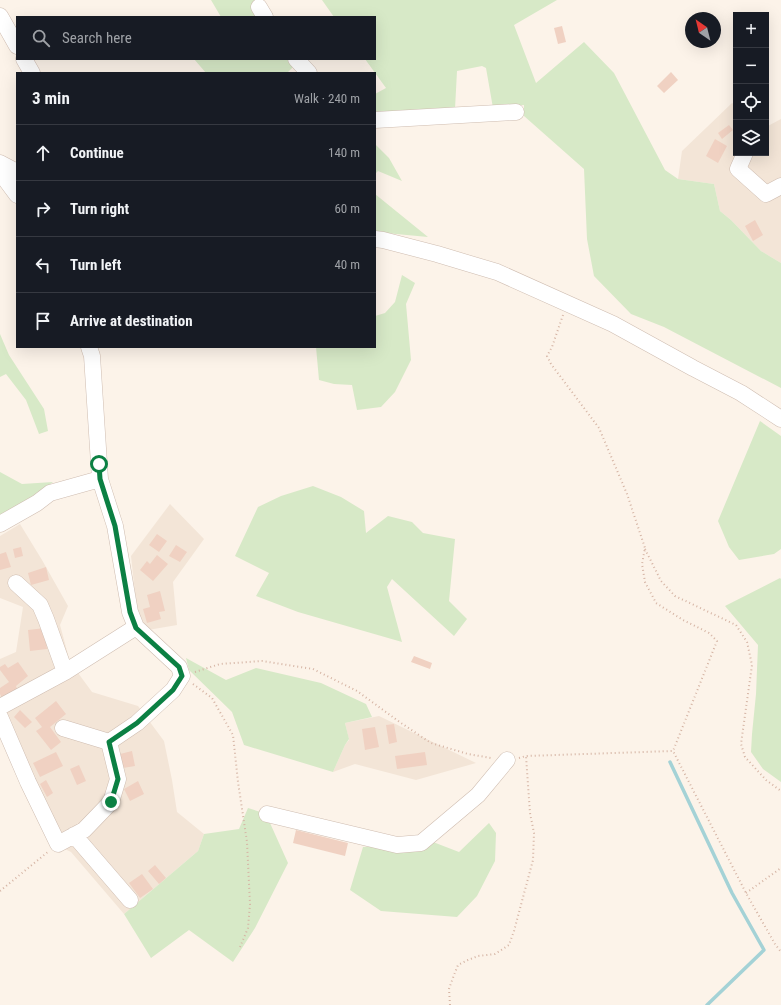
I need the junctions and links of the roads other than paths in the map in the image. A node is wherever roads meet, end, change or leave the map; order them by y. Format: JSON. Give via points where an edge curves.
{"nodes":[{"id":1,"x":0,"y":16,"type":"edge"},
{"id":2,"x":16,"y":44,"type":"edge"},
{"id":3,"x":25,"y":60,"type":"edge"},
{"id":4,"x":297,"y":60,"type":"edge"},
{"id":5,"x":31,"y":72,"type":"edge"},
{"id":6,"x":308,"y":72,"type":"edge"},
{"id":7,"x":516,"y":112,"type":"dead end"},
{"id":8,"x":376,"y":120,"type":"edge"},
{"id":9,"x":744,"y":156,"type":"edge"},
{"id":10,"x":0,"y":163,"type":"edge"},
{"id":11,"x":16,"y":171,"type":"edge"},
{"id":12,"x":0,"y":172,"type":"edge"},
{"id":13,"x":781,"y":186,"type":"edge"},
{"id":14,"x":16,"y":194,"type":"edge"},
{"id":15,"x":376,"y":239,"type":"edge"},
{"id":16,"x":89,"y":348,"type":"edge"},
{"id":17,"x":781,"y":419,"type":"edge"},
{"id":18,"x":100,"y":479,"type":"junction"},
{"id":19,"x":0,"y":524,"type":"edge"},
{"id":20,"x":16,"y":583,"type":"dead end"},
{"id":21,"x":136,"y":628,"type":"junction"},
{"id":22,"x":65,"y":672,"type":"junction"},
{"id":23,"x":0,"y":707,"type":"edge"},
{"id":24,"x":0,"y":718,"type":"edge"},
{"id":25,"x":63,"y":728,"type":"dead end"},
{"id":26,"x":109,"y":742,"type":"junction"},
{"id":27,"x":507,"y":760,"type":"dead end"},
{"id":28,"x":267,"y":814,"type":"dead end"},
{"id":29,"x":74,"y":835,"type":"junction"},
{"id":30,"x":130,"y":900,"type":"dead end"}],
"edges":[{"from":1,"to":2,"type":"street"},
{"from":3,"to":5,"type":"street"},
{"from":4,"to":6,"type":"street"},
{"from":7,"to":8,"type":"street"},
{"from":9,"to":13,"type":"street","via":[[738,169],[766,194]]},
{"from":10,"to":11,"type":"street"},
{"from":12,"to":14,"type":"street"},
{"from":15,"to":17,"type":"street","via":[[497,272],[614,324],[741,392]]},
{"from":16,"to":18,"type":"street","via":[[92,356]]},
{"from":18,"to":19,"type":"street","via":[[50,493]]},
{"from":18,"to":21,"type":"street","via":[[115,526],[130,612]]},
{"from":20,"to":22,"type":"street","via":[[40,605]]},
{"from":21,"to":22,"type":"street"},
{"from":21,"to":26,"type":"street","via":[[179,667],[182,676],[173,690],[137,723]]},
{"from":22,"to":23,"type":"street"},
{"from":24,"to":29,"type":"street","via":[[58,844]]},
{"from":25,"to":26,"type":"street"},
{"from":26,"to":29,"type":"street","via":[[118,779],[111,802],[84,830]]},
{"from":27,"to":28,"type":"street","via":[[478,795],[421,843],[397,845]]},
{"from":29,"to":30,"type":"street"}]}
